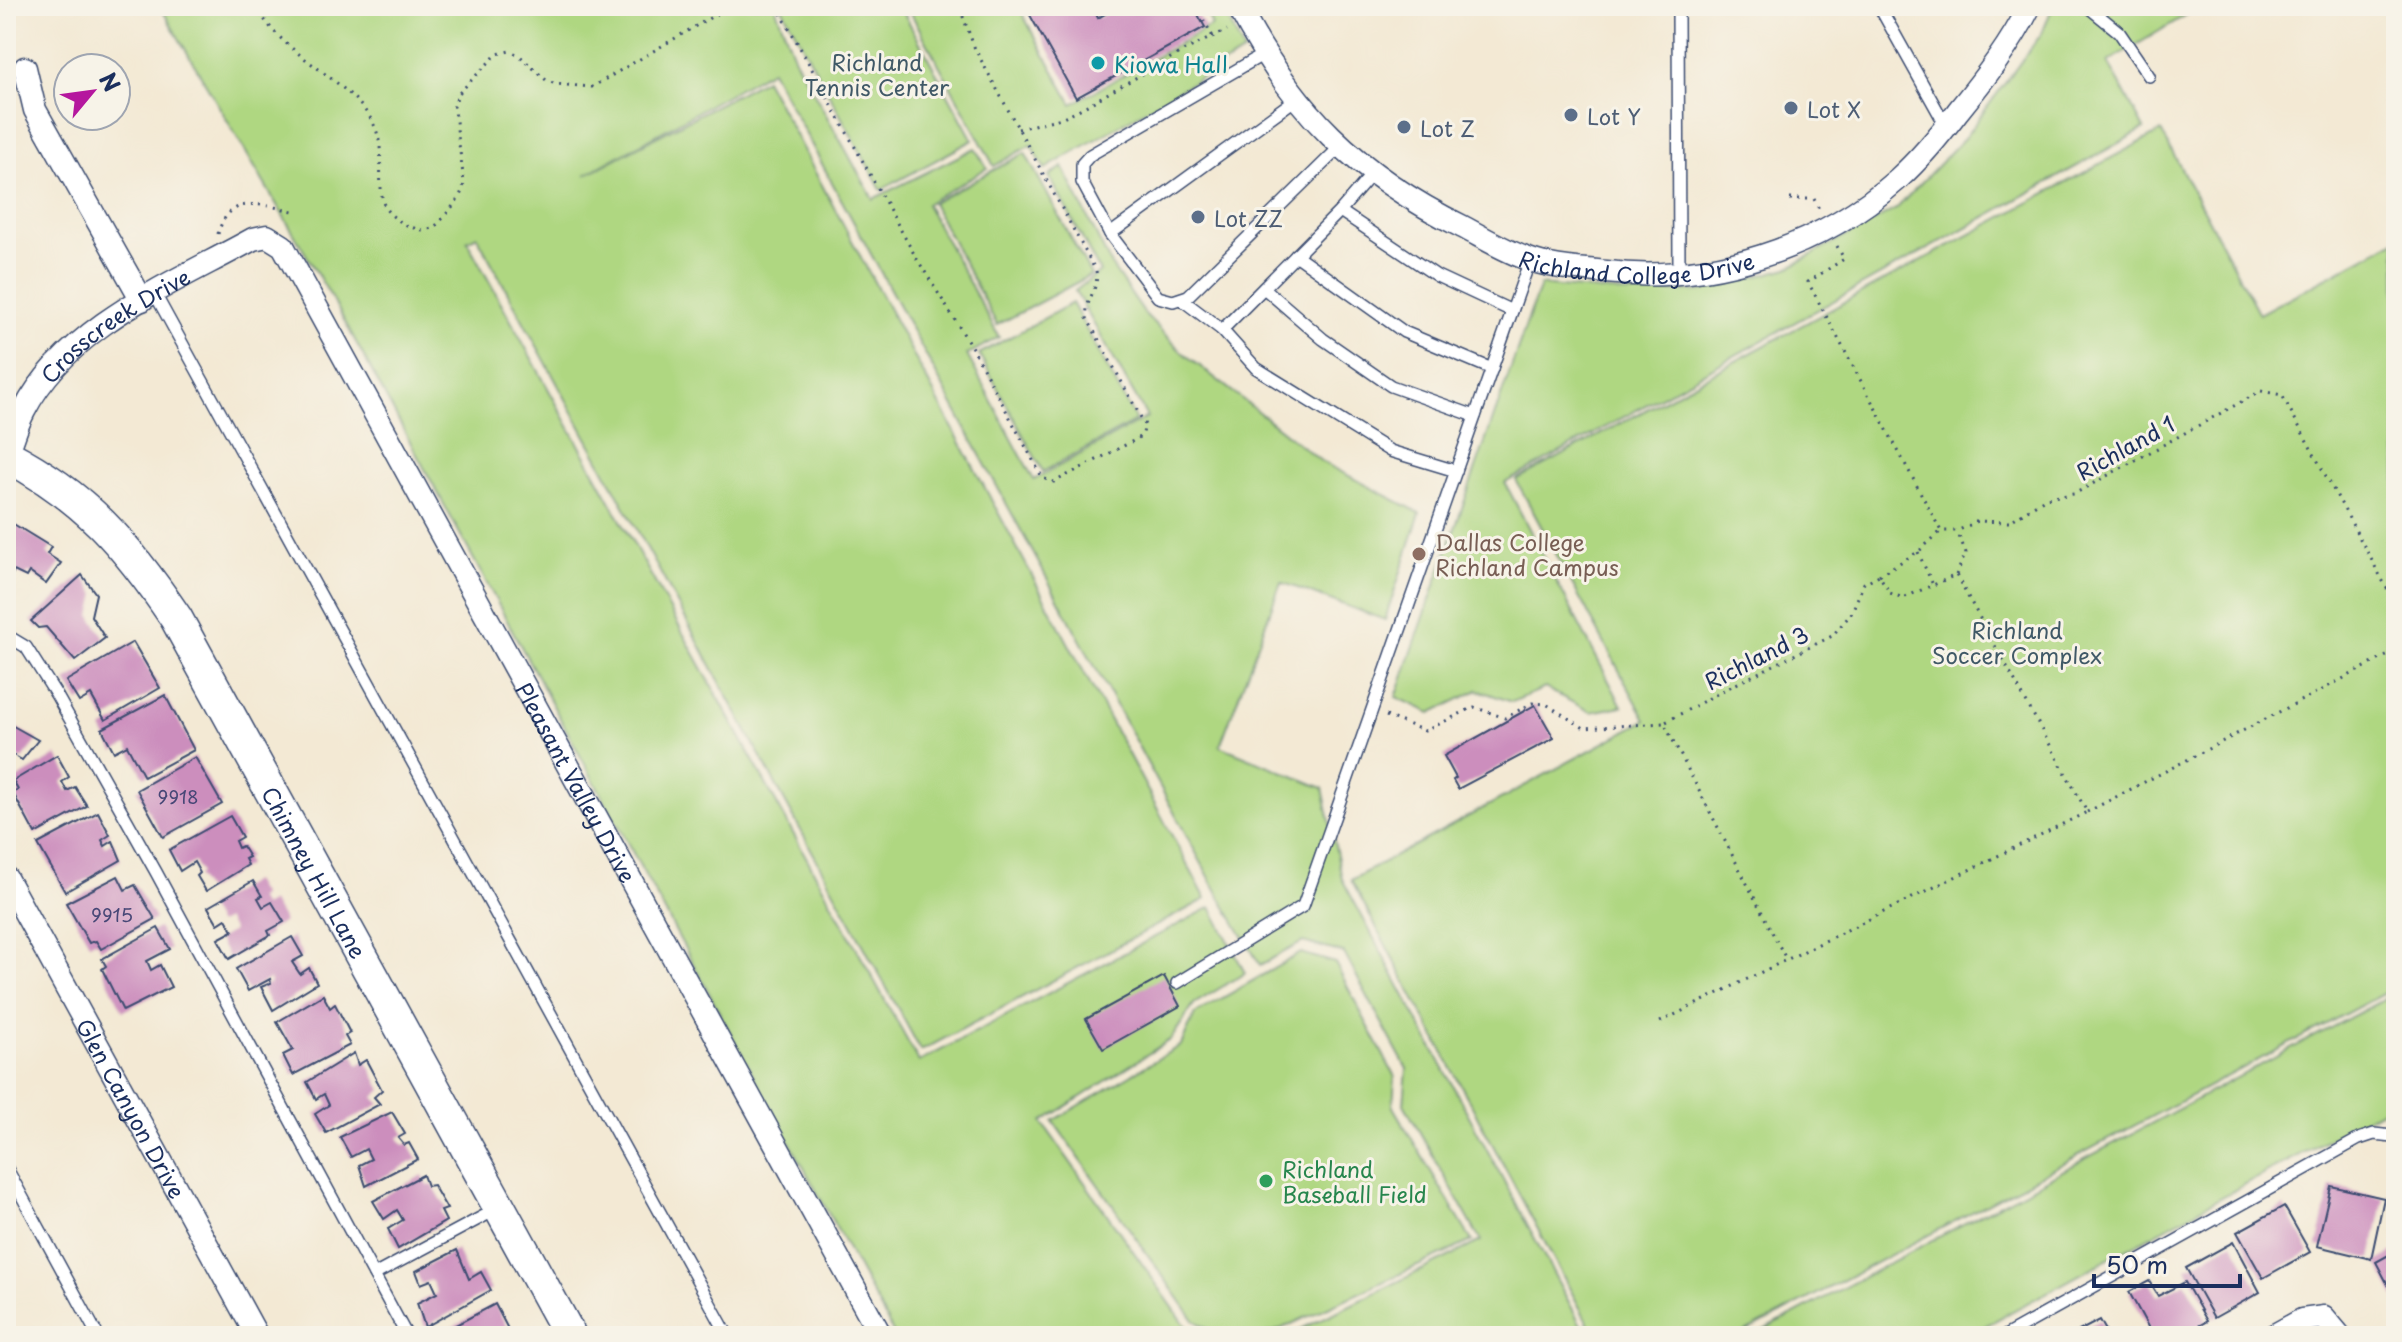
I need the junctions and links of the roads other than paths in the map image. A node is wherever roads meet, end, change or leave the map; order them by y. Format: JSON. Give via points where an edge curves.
{"nodes":[{"id":1,"x":1678,"y":6,"type":"edge"},
{"id":2,"x":1879,"y":6,"type":"edge"},
{"id":3,"x":2030,"y":6,"type":"edge"},
{"id":4,"x":2087,"y":6,"type":"edge"},
{"id":5,"x":1242,"y":14,"type":"edge"},
{"id":6,"x":1264,"y":54,"type":"junction"},
{"id":7,"x":25,"y":68,"type":"dead end"},
{"id":8,"x":2149,"y":76,"type":"dead end"},
{"id":9,"x":1296,"y":99,"type":"junction"},
{"id":10,"x":1946,"y":126,"type":"junction"},
{"id":11,"x":1341,"y":146,"type":"junction"},
{"id":12,"x":1372,"y":174,"type":"junction"},
{"id":13,"x":1340,"y":211,"type":"junction"},
{"id":14,"x":1110,"y":234,"type":"junction"},
{"id":15,"x":267,"y":236,"type":"joint"},
{"id":16,"x":1296,"y":255,"type":"junction"},
{"id":17,"x":1530,"y":260,"type":"junction"},
{"id":18,"x":1679,"y":274,"type":"junction"},
{"id":19,"x":1264,"y":288,"type":"junction"},
{"id":20,"x":148,"y":297,"type":"junction"},
{"id":21,"x":1181,"y":299,"type":"junction"},
{"id":22,"x":1512,"y":311,"type":"junction"},
{"id":23,"x":1222,"y":330,"type":"junction"},
{"id":24,"x":1492,"y":369,"type":"junction"},
{"id":25,"x":1475,"y":416,"type":"junction"},
{"id":26,"x":6,"y":456,"type":"edge"},
{"id":27,"x":1456,"y":471,"type":"junction"},
{"id":28,"x":6,"y":635,"type":"edge"},
{"id":29,"x":6,"y":878,"type":"edge"},
{"id":30,"x":1177,"y":983,"type":"dead end"},
{"id":31,"x":2396,"y":1140,"type":"edge"},
{"id":32,"x":6,"y":1167,"type":"edge"},
{"id":33,"x":499,"y":1208,"type":"junction"},
{"id":34,"x":374,"y":1275,"type":"junction"},
{"id":35,"x":98,"y":1336,"type":"edge"},
{"id":36,"x":257,"y":1336,"type":"edge"},
{"id":37,"x":407,"y":1336,"type":"edge"},
{"id":38,"x":570,"y":1336,"type":"edge"},
{"id":39,"x":728,"y":1336,"type":"edge"},
{"id":40,"x":881,"y":1336,"type":"edge"},
{"id":41,"x":2005,"y":1336,"type":"edge"},
{"id":42,"x":2273,"y":1336,"type":"edge"},
{"id":43,"x":2340,"y":1336,"type":"edge"}],
"edges":[{"from":1,"to":18,"type":"lane"},
{"from":2,"to":10,"type":"lane"},
{"from":3,"to":10,"type":"street","name":"Richland College Drive","via":[[1986,78]]},
{"from":4,"to":8,"type":"lane","via":[[2119,32]]},
{"from":5,"to":6,"type":"street","name":"Richland College Drive"},
{"from":6,"to":9,"type":"street","name":"Richland College Drive"},
{"from":6,"to":14,"type":"lane","via":[[1085,159],[1082,182]]},
{"from":7,"to":20,"type":"street","via":[[35,110]]},
{"from":9,"to":11,"type":"street","name":"Richland College Drive"},
{"from":9,"to":14,"type":"lane"},
{"from":10,"to":18,"type":"street","name":"Richland College Drive","via":[[1899,178],[1828,229],[1758,257]]},
{"from":11,"to":12,"type":"street","name":"Richland College Drive"},
{"from":11,"to":21,"type":"lane"},
{"from":12,"to":13,"type":"lane"},
{"from":12,"to":17,"type":"street","name":"Richland College Drive","via":[[1428,210]]},
{"from":13,"to":16,"type":"lane"},
{"from":13,"to":22,"type":"lane","via":[[1437,276]]},
{"from":14,"to":21,"type":"lane","via":[[1158,297]]},
{"from":15,"to":20,"type":"street","name":"Crosscreek Drive"},
{"from":15,"to":40,"type":"street","name":"Pleasant Valley Drive","via":[[283,246]]},
{"from":16,"to":19,"type":"lane"},
{"from":16,"to":24,"type":"lane","via":[[1404,332]]},
{"from":17,"to":18,"type":"street","name":"Richland College Drive","via":[[1629,275]]},
{"from":17,"to":22,"type":"lane"},
{"from":19,"to":23,"type":"lane"},
{"from":19,"to":25,"type":"lane","via":[[1323,339],[1391,386]]},
{"from":20,"to":26,"type":"street","name":"Crosscreek Drive","via":[[67,354],[24,412]]},
{"from":20,"to":39,"type":"lane"},
{"from":21,"to":23,"type":"lane"},
{"from":22,"to":24,"type":"lane"},
{"from":23,"to":27,"type":"lane","via":[[1256,368],[1390,451]]},
{"from":24,"to":25,"type":"lane"},
{"from":25,"to":27,"type":"lane"},
{"from":26,"to":33,"type":"street","name":"Chimney Hill Lane","via":[[49,478],[103,525],[140,565],[176,618]]},
{"from":27,"to":30,"type":"lane","via":[[1303,906]]},
{"from":28,"to":34,"type":"lane","via":[[26,647],[57,696]]},
{"from":29,"to":36,"type":"street","name":"Glen Canyon Drive"},
{"from":31,"to":41,"type":"lane","via":[[2374,1134],[2359,1139]]},
{"from":32,"to":35,"type":"lane"},
{"from":33,"to":34,"type":"lane"},
{"from":33,"to":38,"type":"street","name":"Chimney Hill Lane"},
{"from":34,"to":37,"type":"lane"},
{"from":42,"to":43,"type":"street","via":[[2302,1320],[2324,1317]]}]}
